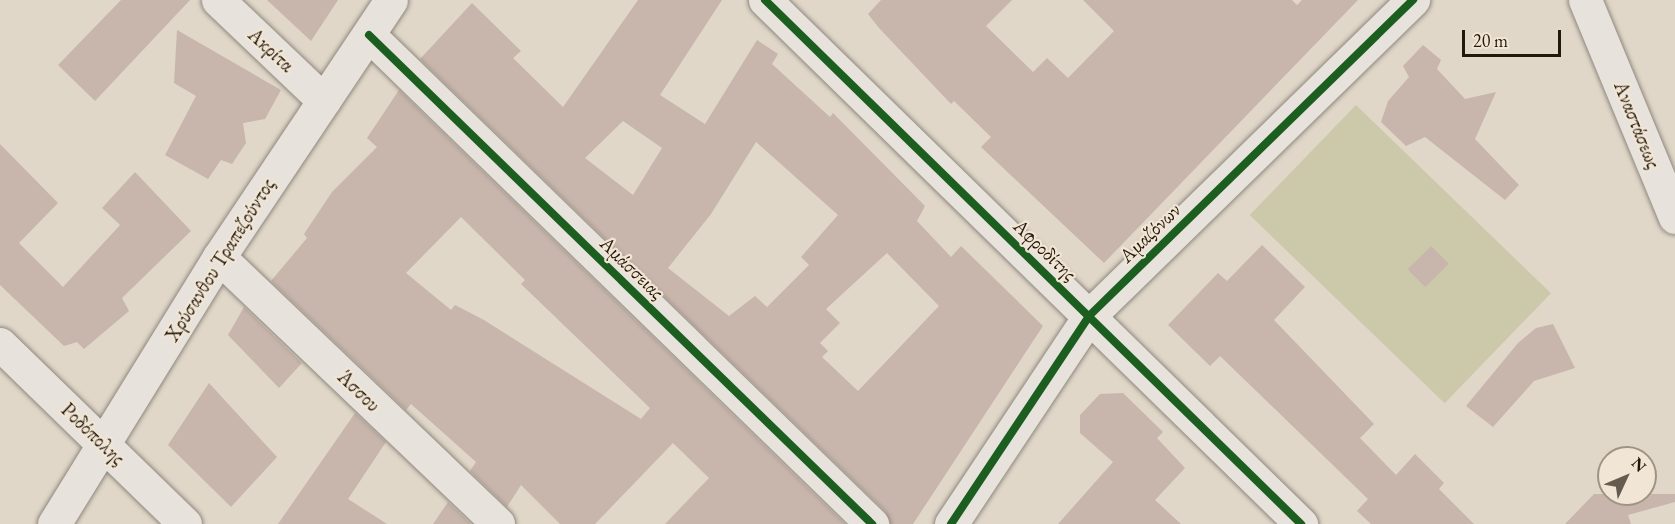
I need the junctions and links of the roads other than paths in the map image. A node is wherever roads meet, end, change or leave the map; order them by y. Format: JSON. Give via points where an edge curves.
{"nodes":[{"id":1,"x":218,"y":0,"type":"edge"},
{"id":2,"x":392,"y":0,"type":"edge"},
{"id":3,"x":765,"y":0,"type":"edge"},
{"id":4,"x":1413,"y":0,"type":"edge"},
{"id":5,"x":1585,"y":0,"type":"edge"},
{"id":6,"x":369,"y":35,"type":"junction"},
{"id":7,"x":324,"y":101,"type":"junction"},
{"id":8,"x":1675,"y":217,"type":"edge"},
{"id":9,"x":219,"y":257,"type":"junction"},
{"id":10,"x":1089,"y":316,"type":"junction"},
{"id":11,"x":0,"y":344,"type":"edge"},
{"id":12,"x":105,"y":446,"type":"junction"},
{"id":13,"x":54,"y":524,"type":"edge"},
{"id":14,"x":186,"y":524,"type":"edge"},
{"id":15,"x":498,"y":524,"type":"edge"},
{"id":16,"x":872,"y":524,"type":"edge"},
{"id":17,"x":951,"y":524,"type":"edge"},
{"id":18,"x":1301,"y":524,"type":"edge"}],
"edges":[{"from":1,"to":7,"type":"street","name":"Ακρίτα"},
{"from":2,"to":6,"type":"street","name":"Χρύσανθου Τραπεζούντος"},
{"from":3,"to":10,"type":"street","name":"Αφροδίτης"},
{"from":4,"to":10,"type":"street","name":"Αμαζόνων"},
{"from":5,"to":8,"type":"street","name":"Αναστάσεως"},
{"from":6,"to":7,"type":"street","name":"Χρύσανθου Τραπεζούντος"},
{"from":6,"to":16,"type":"street","name":"Αμάσσειας"},
{"from":7,"to":9,"type":"street","name":"Χρύσανθου Τραπεζούντος"},
{"from":9,"to":12,"type":"street","name":"Χρύσανθου Τραπεζούντος"},
{"from":9,"to":15,"type":"street","name":"Άσσου"},
{"from":10,"to":17,"type":"street","name":"Αμαζόνων"},
{"from":10,"to":18,"type":"street","name":"Αφροδίτης"},
{"from":11,"to":12,"type":"street","name":"Ροδόπολης"},
{"from":12,"to":13,"type":"street","name":"Χρύσανθου Τραπεζούντος"},
{"from":12,"to":14,"type":"street","name":"Ροδόπολης"}]}
